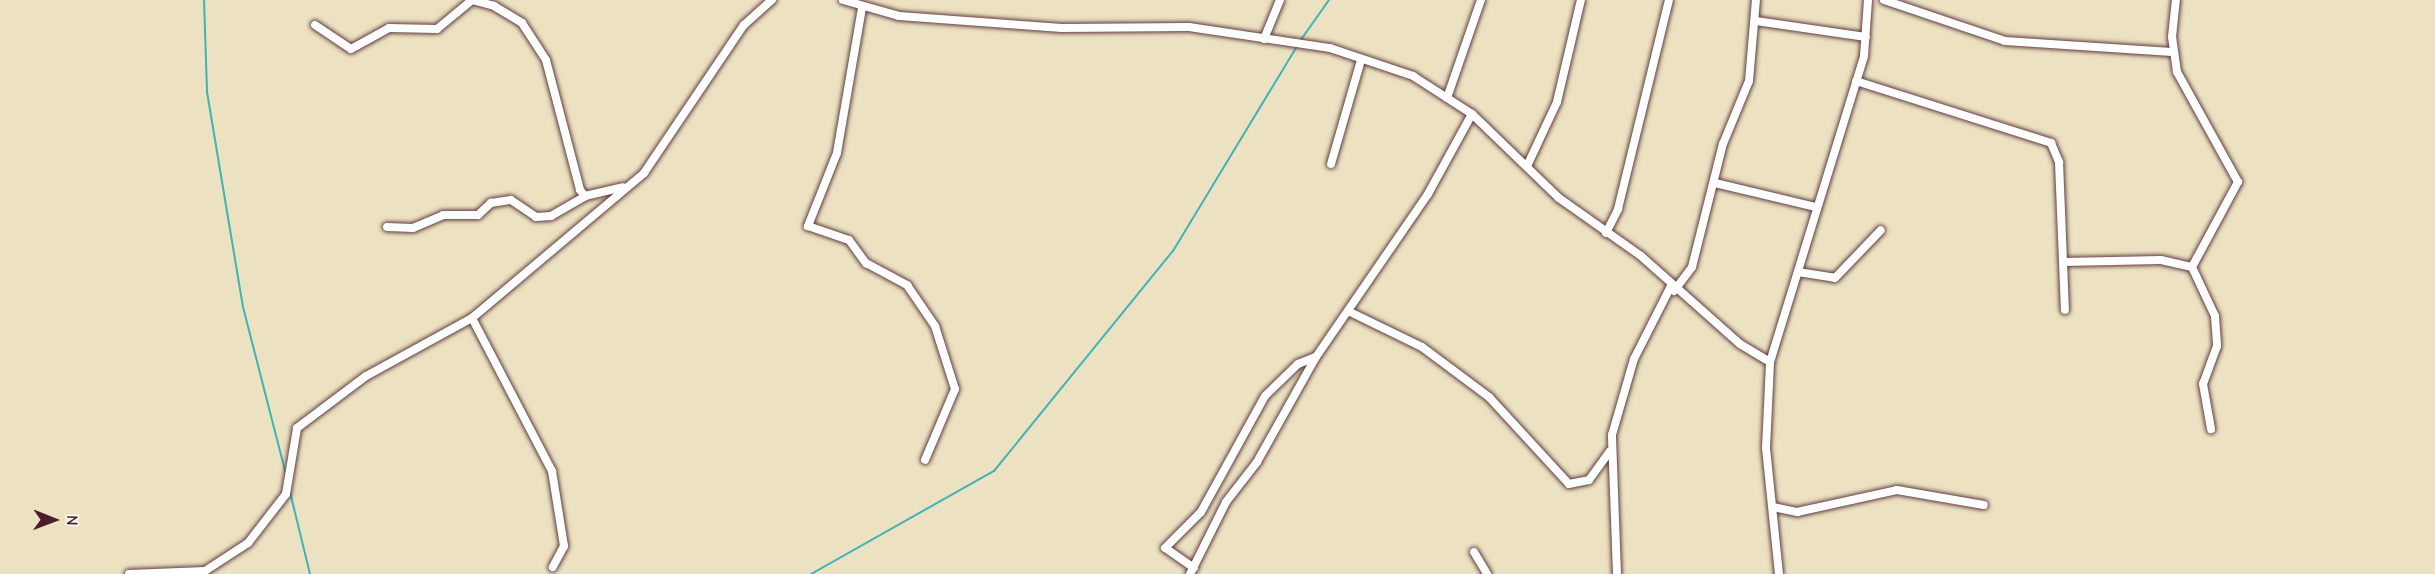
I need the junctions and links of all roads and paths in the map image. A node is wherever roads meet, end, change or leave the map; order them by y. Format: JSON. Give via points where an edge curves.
{"nodes":[{"id":1,"x":772,"y":0,"type":"edge"},
{"id":2,"x":843,"y":0,"type":"edge"},
{"id":3,"x":1280,"y":0,"type":"edge"},
{"id":4,"x":1481,"y":0,"type":"edge"},
{"id":5,"x":1581,"y":0,"type":"edge"},
{"id":6,"x":1669,"y":0,"type":"edge"},
{"id":7,"x":1756,"y":0,"type":"edge"},
{"id":8,"x":1868,"y":0,"type":"edge"},
{"id":9,"x":1884,"y":0,"type":"edge"},
{"id":10,"x":2176,"y":0,"type":"edge"},
{"id":11,"x":862,"y":8,"type":"junction"},
{"id":12,"x":1756,"y":21,"type":"junction"},
{"id":13,"x":315,"y":25,"type":"dead end"},
{"id":14,"x":1866,"y":37,"type":"junction"},
{"id":15,"x":1264,"y":39,"type":"junction"},
{"id":16,"x":2172,"y":52,"type":"junction"},
{"id":17,"x":1361,"y":60,"type":"junction"},
{"id":18,"x":1856,"y":81,"type":"junction"},
{"id":19,"x":1447,"y":98,"type":"junction"},
{"id":20,"x":1472,"y":114,"type":"junction"},
{"id":21,"x":1331,"y":164,"type":"dead end"},
{"id":22,"x":1528,"y":165,"type":"junction"},
{"id":23,"x":1714,"y":183,"type":"junction"},
{"id":24,"x":623,"y":186,"type":"junction"},
{"id":25,"x":585,"y":196,"type":"junction"},
{"id":26,"x":1816,"y":207,"type":"junction"},
{"id":27,"x":387,"y":227,"type":"dead end"},
{"id":28,"x":1881,"y":230,"type":"dead end"},
{"id":29,"x":1606,"y":233,"type":"junction"},
{"id":30,"x":2063,"y":262,"type":"junction"},
{"id":31,"x":2192,"y":267,"type":"junction"},
{"id":32,"x":1798,"y":272,"type":"junction"},
{"id":33,"x":1673,"y":288,"type":"junction"},
{"id":34,"x":2065,"y":310,"type":"dead end"},
{"id":35,"x":1348,"y":311,"type":"junction"},
{"id":36,"x":472,"y":318,"type":"junction"},
{"id":37,"x":1316,"y":357,"type":"junction"},
{"id":38,"x":1770,"y":362,"type":"junction"},
{"id":39,"x":2211,"y":429,"type":"dead end"},
{"id":40,"x":1610,"y":451,"type":"junction"},
{"id":41,"x":925,"y":460,"type":"dead end"},
{"id":42,"x":1984,"y":505,"type":"dead end"},
{"id":43,"x":1773,"y":507,"type":"junction"},
{"id":44,"x":1474,"y":552,"type":"dead end"},
{"id":45,"x":553,"y":567,"type":"dead end"},
{"id":46,"x":1192,"y":571,"type":"edge"},
{"id":47,"x":129,"y":574,"type":"edge"},
{"id":48,"x":1487,"y":574,"type":"edge"},
{"id":49,"x":1617,"y":574,"type":"edge"},
{"id":50,"x":1779,"y":574,"type":"edge"}],
"edges":[{"from":1,"to":24,"type":"street","via":[[744,25],[644,173]]},
{"from":2,"to":11,"type":"street"},
{"from":3,"to":15,"type":"street"},
{"from":4,"to":19,"type":"street"},
{"from":5,"to":22,"type":"street","via":[[1557,102]]},
{"from":6,"to":29,"type":"street","via":[[1618,209]]},
{"from":7,"to":12,"type":"street"},
{"from":8,"to":14,"type":"street"},
{"from":9,"to":16,"type":"street","via":[[2005,41]]},
{"from":10,"to":16,"type":"street"},
{"from":11,"to":15,"type":"street","via":[[1062,28],[1189,27]]},
{"from":11,"to":41,"type":"street","via":[[837,153],[808,226],[849,240],[866,263],[907,285],[935,326],[956,389]]},
{"from":12,"to":14,"type":"street"},
{"from":12,"to":23,"type":"street","via":[[1749,81]]},
{"from":13,"to":25,"type":"street","via":[[351,50],[389,28],[436,29],[472,0],[514,18],[533,35],[546,60],[567,148]]},
{"from":14,"to":18,"type":"street"},
{"from":15,"to":17,"type":"street","via":[[1304,44]]},
{"from":16,"to":31,"type":"street","via":[[2177,72],[2238,182]]},
{"from":17,"to":19,"type":"street","via":[[1413,76]]},
{"from":17,"to":21,"type":"street"},
{"from":18,"to":26,"type":"street"},
{"from":18,"to":30,"type":"street","via":[[2050,143],[2059,162]]},
{"from":19,"to":20,"type":"street"},
{"from":20,"to":22,"type":"street","via":[[1500,145]]},
{"from":20,"to":35,"type":"street","via":[[1428,194]]},
{"from":22,"to":29,"type":"street","via":[[1559,198]]},
{"from":23,"to":26,"type":"street"},
{"from":23,"to":33,"type":"street","via":[[1692,267]]},
{"from":24,"to":25,"type":"street"},
{"from":24,"to":36,"type":"street"},
{"from":25,"to":27,"type":"street","via":[[550,216],[536,217],[511,200],[491,203],[478,215],[442,215],[413,228]]},
{"from":26,"to":32,"type":"street"},
{"from":28,"to":32,"type":"street","via":[[1857,261],[1835,278]]},
{"from":29,"to":33,"type":"street"},
{"from":30,"to":31,"type":"street","via":[[2161,260]]},
{"from":30,"to":34,"type":"street"},
{"from":31,"to":39,"type":"street","via":[[2216,316],[2217,346],[2203,384]]},
{"from":32,"to":38,"type":"street"},
{"from":33,"to":38,"type":"street"},
{"from":33,"to":40,"type":"street","via":[[1634,359]]},
{"from":35,"to":37,"type":"street"},
{"from":35,"to":40,"type":"street","via":[[1422,347],[1489,397],[1569,484],[1589,480]]},
{"from":36,"to":45,"type":"street","via":[[552,471],[564,546]]},
{"from":36,"to":47,"type":"street","via":[[310,414],[297,428],[286,494],[270,521],[220,564],[205,571]]},
{"from":37,"to":46,"type":"street","via":[[1257,462],[1226,502]]},
{"from":37,"to":46,"type":"street","via":[[1298,364],[1265,396],[1216,490],[1165,548]]},
{"from":38,"to":43,"type":"street","via":[[1766,448]]},
{"from":40,"to":49,"type":"street"},
{"from":42,"to":43,"type":"street","via":[[1890,490],[1797,512]]},
{"from":43,"to":50,"type":"street"},
{"from":44,"to":48,"type":"street"}]}
